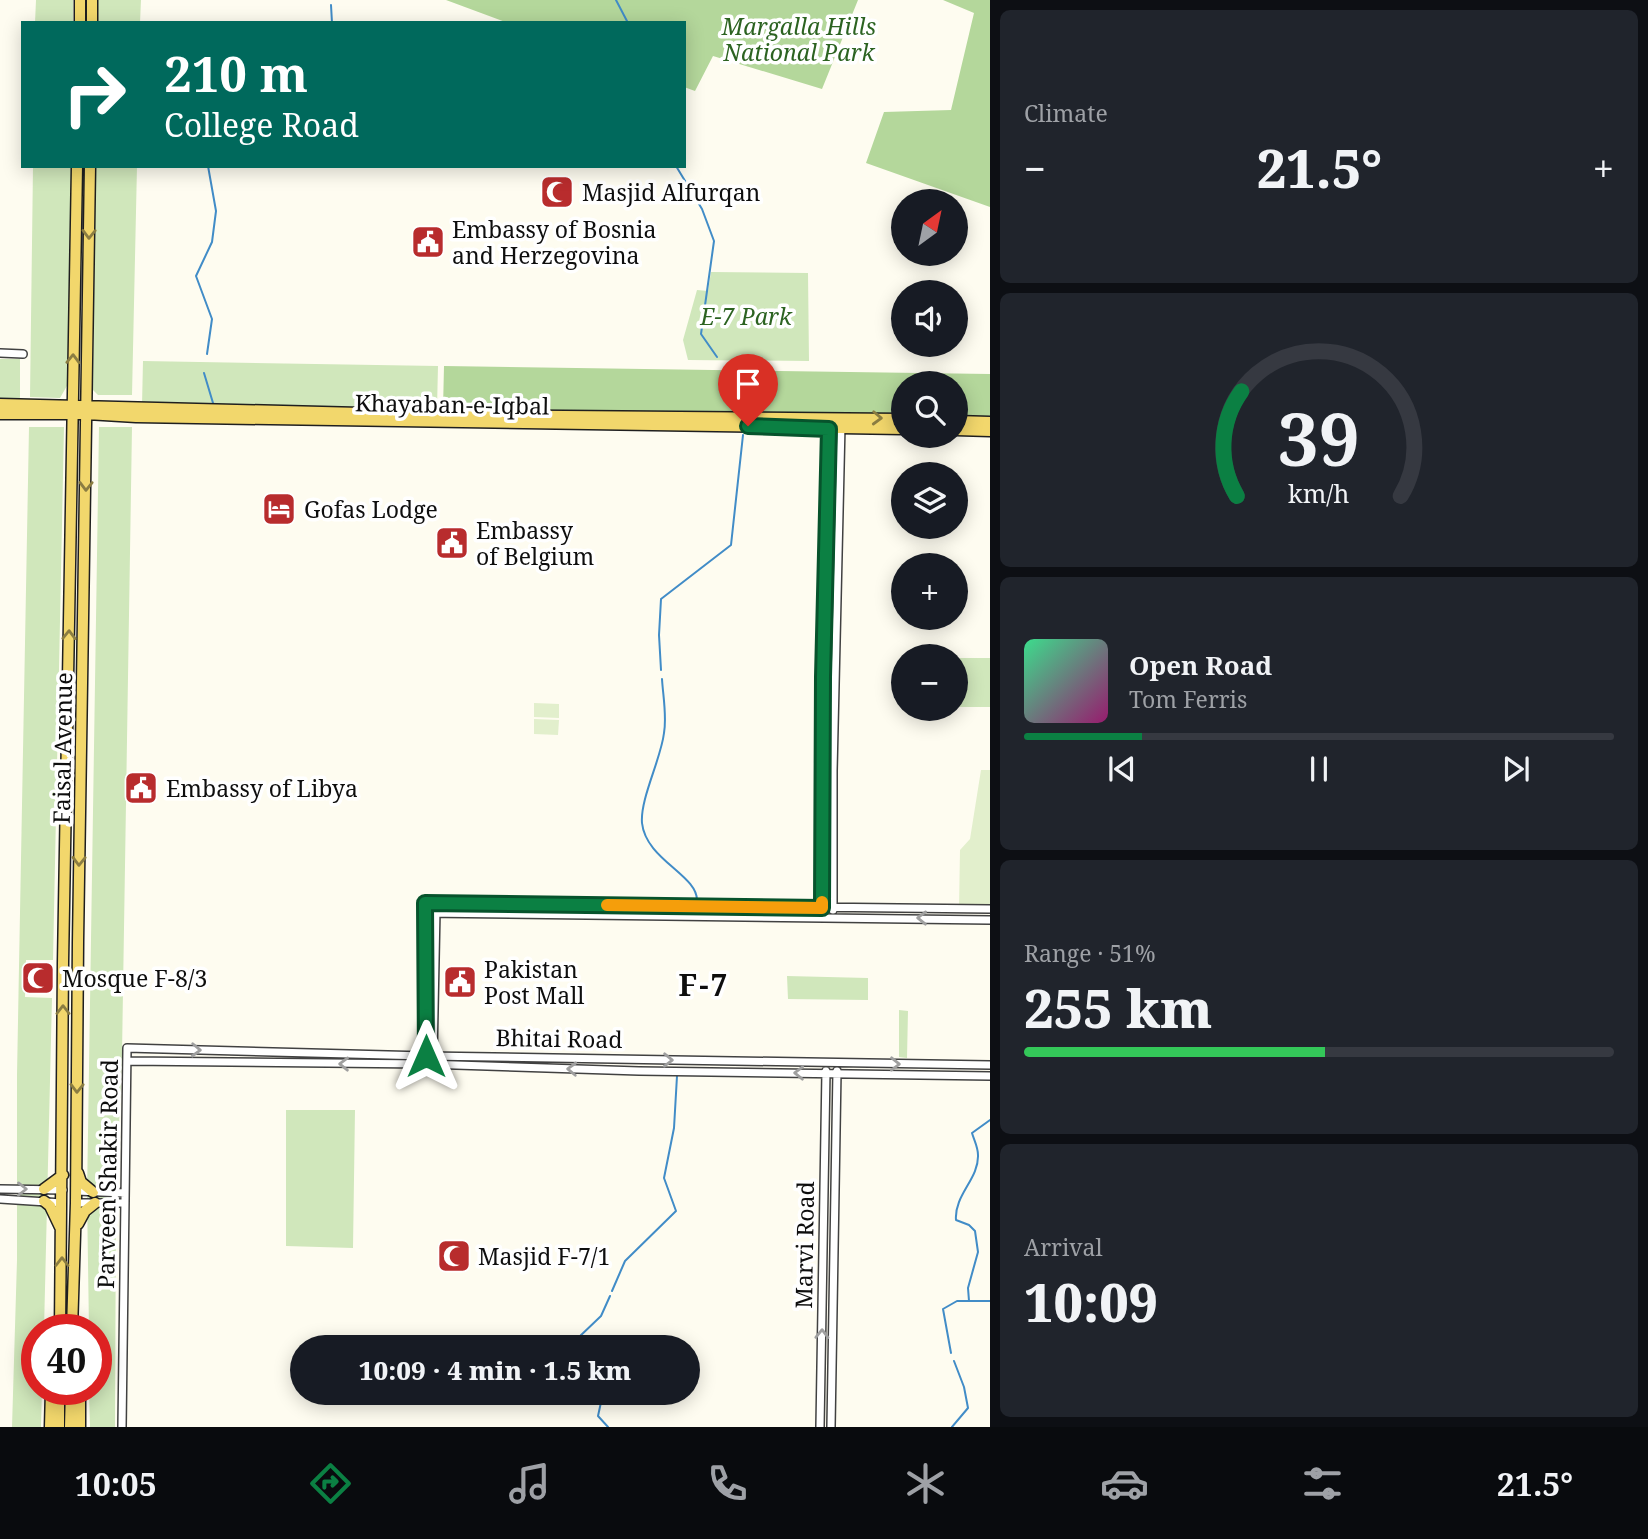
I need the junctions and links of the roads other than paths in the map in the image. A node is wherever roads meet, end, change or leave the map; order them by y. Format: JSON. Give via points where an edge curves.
{"nodes":[{"id":1,"x":80,"y":0,"type":"edge"},
{"id":2,"x":92,"y":0,"type":"edge"},
{"id":3,"x":80,"y":21,"type":"edge"},
{"id":4,"x":92,"y":21,"type":"edge"},
{"id":5,"x":77,"y":168,"type":"edge"},
{"id":6,"x":90,"y":168,"type":"edge"},
{"id":7,"x":0,"y":354,"type":"edge"},
{"id":8,"x":23,"y":354,"type":"dead end"},
{"id":9,"x":87,"y":384,"type":"junction"},
{"id":10,"x":73,"y":385,"type":"junction"},
{"id":11,"x":0,"y":404,"type":"edge"},
{"id":12,"x":54,"y":409,"type":"junction"},
{"id":13,"x":73,"y":409,"type":"junction"},
{"id":14,"x":87,"y":409,"type":"junction"},
{"id":15,"x":112,"y":411,"type":"junction"},
{"id":16,"x":0,"y":414,"type":"edge"},
{"id":17,"x":829,"y":417,"type":"junction"},
{"id":18,"x":891,"y":420,"type":"edge"},
{"id":19,"x":968,"y":421,"type":"edge"},
{"id":20,"x":990,"y":422,"type":"edge"},
{"id":21,"x":841,"y":423,"type":"junction"},
{"id":22,"x":891,"y":428,"type":"edge"},
{"id":23,"x":829,"y":429,"type":"junction"},
{"id":24,"x":968,"y":430,"type":"edge"},
{"id":25,"x":990,"y":431,"type":"edge"},
{"id":26,"x":72,"y":443,"type":"junction"},
{"id":27,"x":87,"y":445,"type":"junction"},
{"id":28,"x":436,"y":902,"type":"junction"},
{"id":29,"x":822,"y":908,"type":"junction"},
{"id":30,"x":833,"y":908,"type":"junction"},
{"id":31,"x":990,"y":909,"type":"edge"},
{"id":32,"x":425,"y":913,"type":"junction"},
{"id":33,"x":436,"y":913,"type":"junction"},
{"id":34,"x":822,"y":918,"type":"junction"},
{"id":35,"x":832,"y":918,"type":"junction"},
{"id":36,"x":990,"y":920,"type":"edge"},
{"id":37,"x":78,"y":942,"type":"junction"},
{"id":38,"x":63,"y":943,"type":"junction"},
{"id":39,"x":63,"y":963,"type":"junction"},
{"id":40,"x":78,"y":963,"type":"junction"},
{"id":41,"x":127,"y":1048,"type":"joint"},
{"id":42,"x":491,"y":1056,"type":"junction"},
{"id":43,"x":639,"y":1059,"type":"junction"},
{"id":44,"x":429,"y":1060,"type":"junction"},
{"id":45,"x":127,"y":1061,"type":"junction"},
{"id":46,"x":827,"y":1063,"type":"junction"},
{"id":47,"x":837,"y":1063,"type":"junction"},
{"id":48,"x":987,"y":1065,"type":"edge"},
{"id":49,"x":490,"y":1066,"type":"junction"},
{"id":50,"x":639,"y":1070,"type":"junction"},
{"id":51,"x":826,"y":1073,"type":"junction"},
{"id":52,"x":836,"y":1074,"type":"junction"},
{"id":53,"x":986,"y":1075,"type":"edge"},
{"id":54,"x":825,"y":1139,"type":"junction"},
{"id":55,"x":836,"y":1140,"type":"junction"},
{"id":56,"x":76,"y":1169,"type":"junction"},
{"id":57,"x":63,"y":1175,"type":"junction"},
{"id":58,"x":0,"y":1189,"type":"edge"},
{"id":59,"x":44,"y":1189,"type":"junction"},
{"id":60,"x":62,"y":1190,"type":"junction"},
{"id":61,"x":76,"y":1191,"type":"junction"},
{"id":62,"x":125,"y":1194,"type":"junction"},
{"id":63,"x":823,"y":1197,"type":"junction"},
{"id":64,"x":835,"y":1197,"type":"junction"},
{"id":65,"x":94,"y":1198,"type":"junction"},
{"id":66,"x":0,"y":1199,"type":"edge"},
{"id":67,"x":44,"y":1201,"type":"junction"},
{"id":68,"x":62,"y":1203,"type":"junction"},
{"id":69,"x":76,"y":1203,"type":"junction"},
{"id":70,"x":125,"y":1203,"type":"junction"},
{"id":71,"x":76,"y":1230,"type":"junction"},
{"id":72,"x":62,"y":1231,"type":"junction"},
{"id":73,"x":823,"y":1248,"type":"junction"},
{"id":74,"x":833,"y":1248,"type":"junction"},
{"id":75,"x":62,"y":1284,"type":"junction"},
{"id":76,"x":74,"y":1284,"type":"junction"},
{"id":77,"x":822,"y":1297,"type":"junction"},
{"id":78,"x":832,"y":1298,"type":"junction"},
{"id":79,"x":61,"y":1314,"type":"edge"},
{"id":80,"x":73,"y":1314,"type":"edge"},
{"id":81,"x":821,"y":1356,"type":"junction"},
{"id":82,"x":833,"y":1356,"type":"junction"},
{"id":83,"x":51,"y":1405,"type":"edge"},
{"id":84,"x":59,"y":1405,"type":"edge"},
{"id":85,"x":71,"y":1405,"type":"edge"},
{"id":86,"x":80,"y":1405,"type":"edge"},
{"id":87,"x":820,"y":1412,"type":"junction"},
{"id":88,"x":831,"y":1412,"type":"junction"},
{"id":89,"x":50,"y":1427,"type":"edge"},
{"id":90,"x":59,"y":1427,"type":"edge"},
{"id":91,"x":70,"y":1427,"type":"edge"},
{"id":92,"x":80,"y":1427,"type":"edge"},
{"id":93,"x":122,"y":1427,"type":"edge"},
{"id":94,"x":820,"y":1427,"type":"edge"},
{"id":95,"x":831,"y":1427,"type":"edge"}],
"edges":[{"from":1,"to":3,"type":"main road"},
{"from":2,"to":4,"type":"main road"},
{"from":10,"to":5,"type":"main road","name":"Faisal Avenue","one_way":true},
{"from":6,"to":9,"type":"main road","name":"Faisal Avenue","one_way":true},
{"from":7,"to":8,"type":"street"},
{"from":9,"to":14,"type":"main road","name":"Faisal Avenue"},
{"from":9,"to":15,"type":"main road","via":[[93,398]]},
{"from":10,"to":12,"type":"main road"},
{"from":10,"to":13,"type":"main road","name":"Faisal Avenue"},
{"from":11,"to":12,"type":"main road","name":"Khayaban-e-Iqbal"},
{"from":12,"to":13,"type":"main road","name":"Khayaban-e-Iqbal"},
{"from":12,"to":16,"type":"main road","name":"Khayaban-e-Iqbal"},
{"from":12,"to":26,"type":"main road","via":[[68,423]]},
{"from":13,"to":14,"type":"main road","name":"Khayaban-e-Iqbal"},
{"from":13,"to":26,"type":"main road","name":"Faisal Avenue"},
{"from":14,"to":15,"type":"main road","name":"Khayaban-e-Iqbal"},
{"from":14,"to":27,"type":"main road","name":"Faisal Avenue"},
{"from":15,"to":17,"type":"main road","name":"Khayaban-e-Iqbal"},
{"from":15,"to":23,"type":"main road","name":"Khayaban-e-Iqbal","via":[[439,424]]},
{"from":15,"to":27,"type":"main road","via":[[93,423]]},
{"from":17,"to":21,"type":"main road","name":"Khayaban-e-Iqbal"},
{"from":17,"to":23,"type":"street"},
{"from":21,"to":18,"type":"main road","name":"Khayaban-e-Iqbal","one_way":true},
{"from":19,"to":20,"type":"main road"},
{"from":21,"to":22,"type":"main road","name":"Khayaban-e-Iqbal"},
{"from":21,"to":23,"type":"main road","name":"Khayaban-e-Iqbal"},
{"from":21,"to":30,"type":"street"},
{"from":23,"to":29,"type":"street"},
{"from":24,"to":25,"type":"main road"},
{"from":38,"to":26,"type":"main road","name":"Faisal Avenue","one_way":true},
{"from":27,"to":37,"type":"main road","name":"Faisal Avenue","one_way":true},
{"from":28,"to":29,"type":"street"},
{"from":28,"to":32,"type":"street","via":[[425,903]]},
{"from":28,"to":33,"type":"street"},
{"from":29,"to":30,"type":"street"},
{"from":29,"to":34,"type":"street"},
{"from":30,"to":31,"type":"street"},
{"from":30,"to":35,"type":"street"},
{"from":32,"to":33,"type":"street"},
{"from":32,"to":44,"type":"street"},
{"from":33,"to":34,"type":"street"},
{"from":33,"to":44,"type":"street"},
{"from":34,"to":35,"type":"street"},
{"from":36,"to":35,"type":"street","one_way":true},
{"from":37,"to":38,"type":"main road","via":[[70,950]]},
{"from":37,"to":40,"type":"main road","name":"Faisal Avenue"},
{"from":38,"to":39,"type":"main road","name":"Faisal Avenue"},
{"from":39,"to":40,"type":"main road","via":[[71,958]]},
{"from":57,"to":39,"type":"main road","name":"Faisal Avenue","one_way":true},
{"from":40,"to":56,"type":"main road","name":"Faisal Avenue","one_way":true},
{"from":41,"to":44,"type":"street","name":"Bhitai Road","one_way":true},
{"from":41,"to":45,"type":"street","name":"Parveen Shakir Road"},
{"from":42,"to":43,"type":"street","name":"Bhitai Road"},
{"from":42,"to":44,"type":"street","name":"Bhitai Road"},
{"from":42,"to":49,"type":"street"},
{"from":43,"to":46,"type":"street","name":"Bhitai Road","one_way":true},
{"from":43,"to":50,"type":"street"},
{"from":44,"to":45,"type":"street","name":"Bhitai Road","one_way":true},
{"from":44,"to":49,"type":"street","name":"Bhitai Road"},
{"from":45,"to":62,"type":"street","name":"Parveen Shakir Road"},
{"from":46,"to":47,"type":"street","name":"Bhitai Road"},
{"from":46,"to":51,"type":"street","name":"Marvi Road"},
{"from":47,"to":48,"type":"street","name":"Bhitai Road","one_way":true},
{"from":47,"to":52,"type":"street","name":"Marvi Road"},
{"from":48,"to":53,"type":"street"},
{"from":50,"to":49,"type":"street","name":"Bhitai Road","one_way":true},
{"from":51,"to":50,"type":"street","name":"Bhitai Road","one_way":true},
{"from":51,"to":52,"type":"street","name":"Bhitai Road"},
{"from":51,"to":54,"type":"street","name":"Marvi Road"},
{"from":52,"to":53,"type":"street","name":"Bhitai Road"},
{"from":52,"to":55,"type":"street","name":"Marvi Road"},
{"from":54,"to":55,"type":"street"},
{"from":54,"to":63,"type":"street","name":"Marvi Road"},
{"from":55,"to":64,"type":"street","name":"Marvi Road"},
{"from":56,"to":61,"type":"main road","name":"Faisal Avenue"},
{"from":56,"to":65,"type":"main road"},
{"from":57,"to":59,"type":"main road"},
{"from":57,"to":60,"type":"main road","name":"Faisal Avenue"},
{"from":58,"to":59,"type":"street","one_way":true},
{"from":59,"to":60,"type":"street"},
{"from":60,"to":68,"type":"main road","name":"Faisal Avenue"},
{"from":61,"to":65,"type":"street"},
{"from":61,"to":69,"type":"main road","name":"Faisal Avenue"},
{"from":62,"to":65,"type":"street"},
{"from":62,"to":70,"type":"street","name":"Parveen Shakir Road"},
{"from":63,"to":64,"type":"street"},
{"from":63,"to":73,"type":"street","name":"Marvi Road"},
{"from":64,"to":74,"type":"street","name":"Marvi Road"},
{"from":65,"to":69,"type":"street"},
{"from":65,"to":70,"type":"street"},
{"from":65,"to":71,"type":"main road"},
{"from":66,"to":67,"type":"street"},
{"from":67,"to":68,"type":"street"},
{"from":67,"to":72,"type":"main road"},
{"from":68,"to":72,"type":"main road","name":"Faisal Avenue"},
{"from":69,"to":71,"type":"main road","name":"Faisal Avenue"},
{"from":70,"to":93,"type":"street","name":"Parveen Shakir Road"},
{"from":71,"to":76,"type":"main road","name":"Faisal Avenue"},
{"from":75,"to":72,"type":"main road","name":"Faisal Avenue","one_way":true},
{"from":73,"to":74,"type":"street"},
{"from":73,"to":77,"type":"street","name":"Marvi Road"},
{"from":74,"to":78,"type":"street","name":"Marvi Road"},
{"from":75,"to":76,"type":"main road"},
{"from":75,"to":79,"type":"main road","name":"Faisal Avenue"},
{"from":76,"to":80,"type":"main road","name":"Faisal Avenue"},
{"from":77,"to":78,"type":"street"},
{"from":81,"to":77,"type":"street","name":"Marvi Road","one_way":true},
{"from":78,"to":82,"type":"street","name":"Marvi Road"},
{"from":81,"to":82,"type":"street"},
{"from":81,"to":87,"type":"street","name":"Marvi Road"},
{"from":82,"to":88,"type":"street","name":"Marvi Road"},
{"from":83,"to":89,"type":"main road"},
{"from":84,"to":90,"type":"main road"},
{"from":85,"to":91,"type":"main road"},
{"from":86,"to":92,"type":"main road"},
{"from":87,"to":88,"type":"street"},
{"from":87,"to":94,"type":"street","name":"Marvi Road"},
{"from":88,"to":95,"type":"street","name":"Marvi Road"}]}
